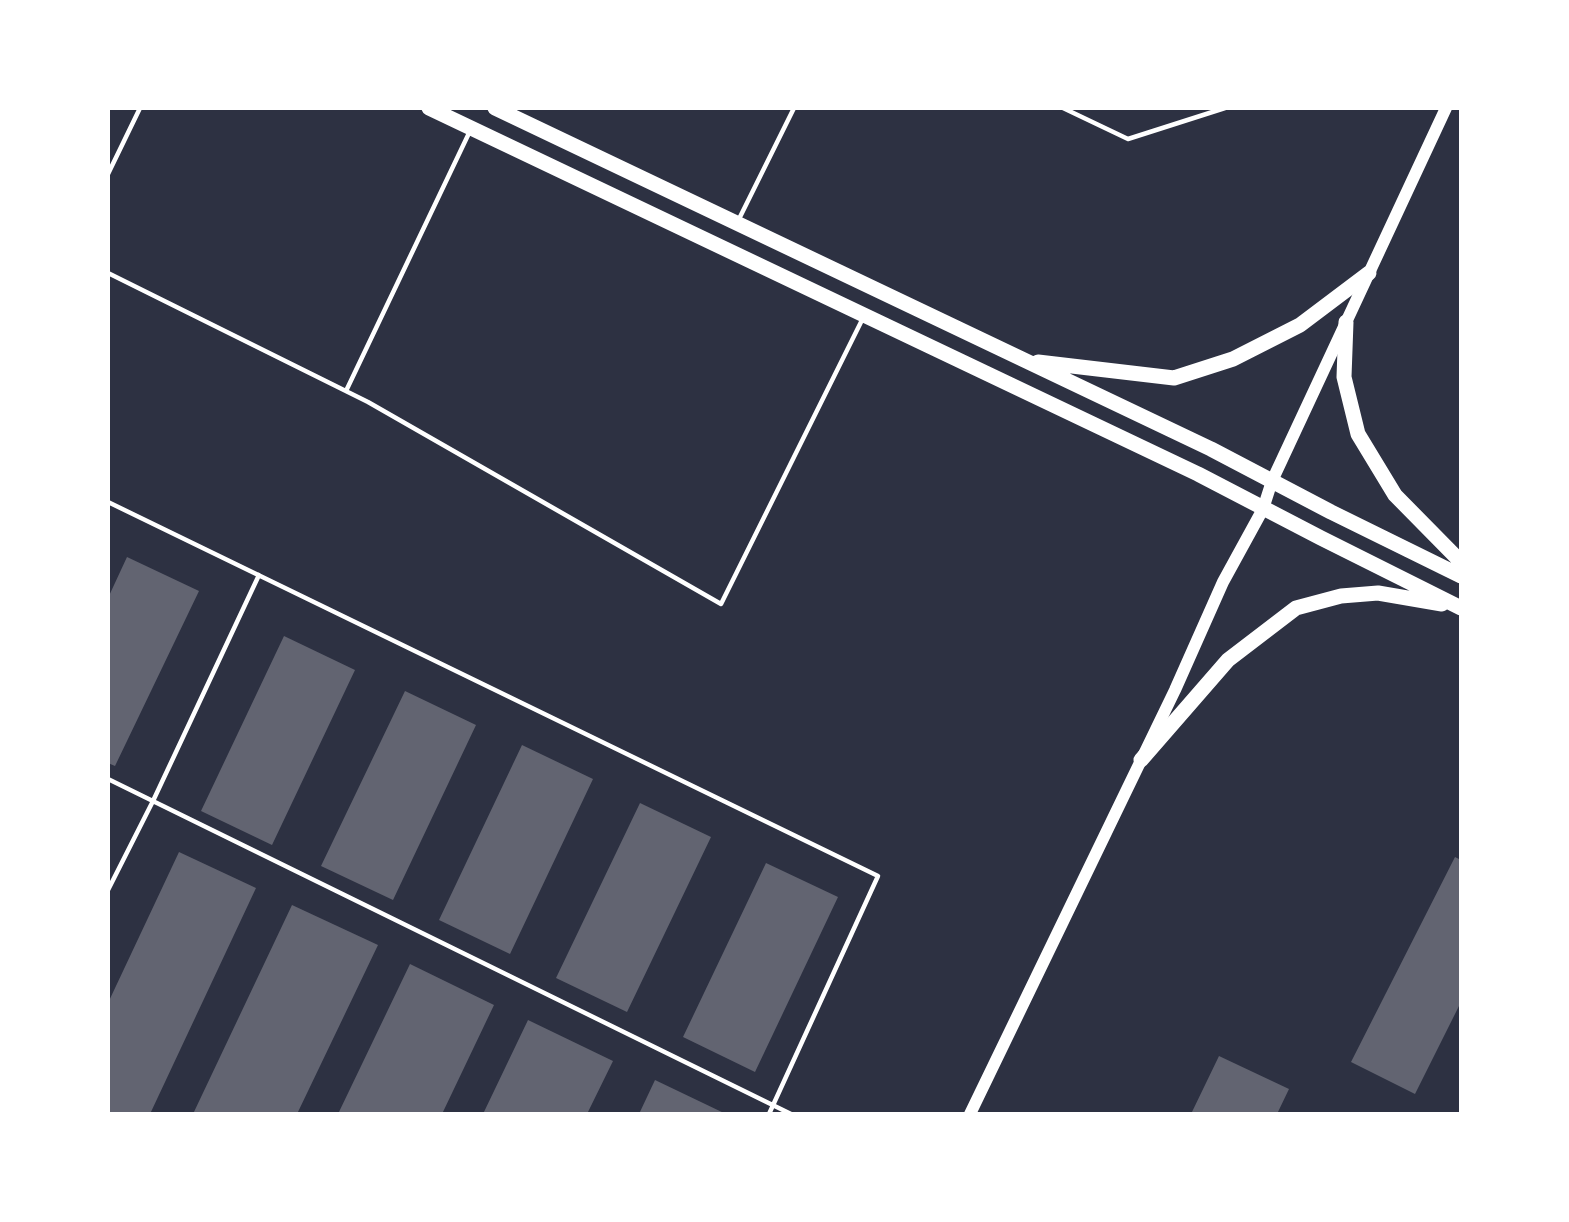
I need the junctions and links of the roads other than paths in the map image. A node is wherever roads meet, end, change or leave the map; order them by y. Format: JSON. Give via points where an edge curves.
{"nodes":[{"id":1,"x":140,"y":108,"type":"edge"},
{"id":2,"x":429,"y":108,"type":"edge"},
{"id":3,"x":495,"y":108,"type":"edge"},
{"id":4,"x":794,"y":108,"type":"edge"},
{"id":5,"x":1063,"y":108,"type":"edge"},
{"id":6,"x":1225,"y":108,"type":"edge"},
{"id":7,"x":1446,"y":108,"type":"edge"},
{"id":8,"x":471,"y":128,"type":"junction"},
{"id":9,"x":108,"y":174,"type":"edge"},
{"id":10,"x":737,"y":223,"type":"junction"},
{"id":11,"x":108,"y":273,"type":"edge"},
{"id":12,"x":1369,"y":273,"type":"junction"},
{"id":13,"x":864,"y":315,"type":"junction"},
{"id":14,"x":1346,"y":322,"type":"junction"},
{"id":15,"x":1025,"y":360,"type":"junction"},
{"id":16,"x":346,"y":391,"type":"junction"},
{"id":17,"x":1272,"y":481,"type":"junction"},
{"id":18,"x":108,"y":502,"type":"edge"},
{"id":19,"x":1263,"y":509,"type":"junction"},
{"id":20,"x":1461,"y":562,"type":"edge"},
{"id":21,"x":259,"y":575,"type":"junction"},
{"id":22,"x":1461,"y":576,"type":"edge"},
{"id":23,"x":1461,"y":608,"type":"edge"},
{"id":24,"x":1142,"y":760,"type":"junction"},
{"id":25,"x":108,"y":779,"type":"edge"},
{"id":26,"x":153,"y":801,"type":"junction"},
{"id":27,"x":108,"y":890,"type":"edge"},
{"id":28,"x":773,"y":1106,"type":"junction"},
{"id":29,"x":770,"y":1114,"type":"edge"},
{"id":30,"x":791,"y":1114,"type":"edge"},
{"id":31,"x":969,"y":1114,"type":"edge"}],
"edges":[{"from":1,"to":9,"type":"lane"},
{"from":2,"to":8,"type":"main road"},
{"from":3,"to":10,"type":"main road"},
{"from":4,"to":10,"type":"lane"},
{"from":5,"to":6,"type":"lane","via":[[1128,139]]},
{"from":7,"to":12,"type":"main road"},
{"from":8,"to":13,"type":"main road"},
{"from":8,"to":16,"type":"lane"},
{"from":10,"to":15,"type":"main road"},
{"from":11,"to":16,"type":"lane"},
{"from":12,"to":14,"type":"main road"},
{"from":12,"to":15,"type":"main road","via":[[1300,325],[1233,359],[1174,378]]},
{"from":13,"to":16,"type":"lane","via":[[721,603]]},
{"from":13,"to":19,"type":"main road","via":[[1198,474]]},
{"from":14,"to":17,"type":"main road"},
{"from":14,"to":20,"type":"main road","via":[[1344,377],[1358,434],[1395,495]]},
{"from":15,"to":17,"type":"main road"},
{"from":17,"to":19,"type":"main road"},
{"from":17,"to":22,"type":"main road"},
{"from":18,"to":21,"type":"lane"},
{"from":19,"to":23,"type":"main road"},
{"from":19,"to":24,"type":"main road","via":[[1223,582]]},
{"from":21,"to":26,"type":"lane"},
{"from":21,"to":28,"type":"lane","via":[[878,876]]},
{"from":23,"to":24,"type":"main road","via":[[1378,593],[1341,596],[1296,608],[1228,660]]},
{"from":24,"to":31,"type":"main road"},
{"from":25,"to":26,"type":"lane"},
{"from":26,"to":27,"type":"lane"},
{"from":26,"to":28,"type":"lane"},
{"from":28,"to":29,"type":"lane"},
{"from":28,"to":30,"type":"lane"}]}
